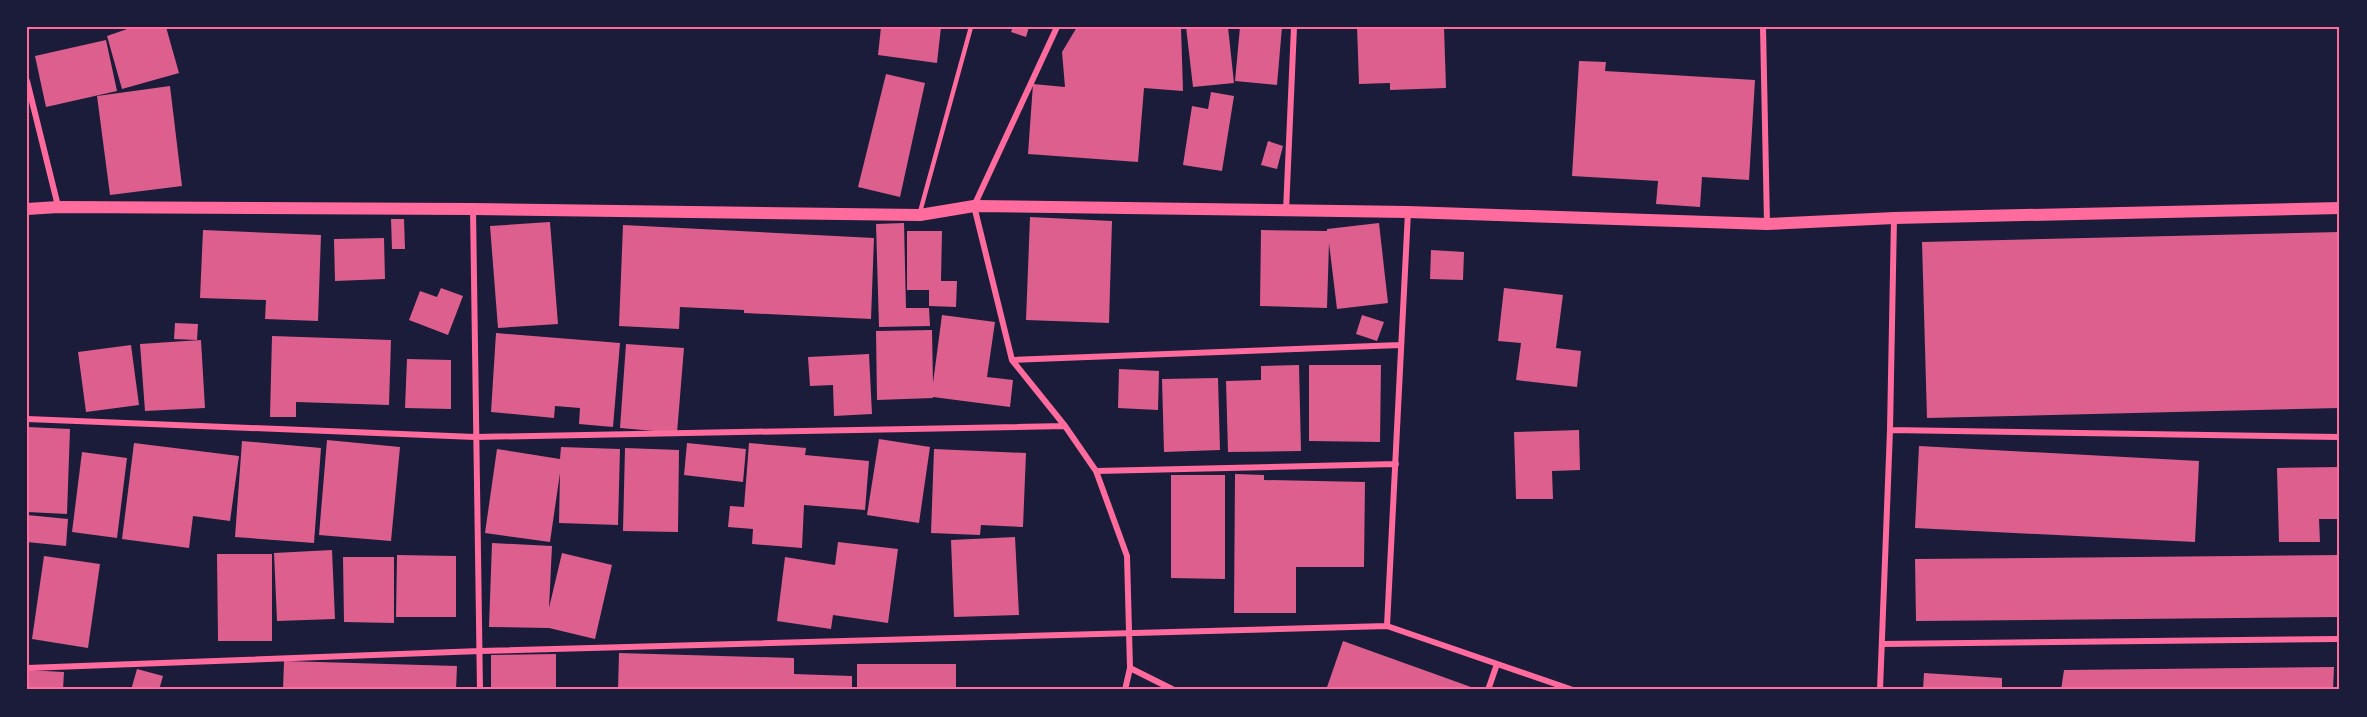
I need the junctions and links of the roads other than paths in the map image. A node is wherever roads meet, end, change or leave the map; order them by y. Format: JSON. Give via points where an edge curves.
{"nodes":[{"id":1,"x":971,"y":27,"type":"edge"},
{"id":2,"x":1057,"y":27,"type":"edge"},
{"id":3,"x":1293,"y":27,"type":"edge"},
{"id":4,"x":1763,"y":27,"type":"edge"},
{"id":5,"x":27,"y":81,"type":"edge"},
{"id":6,"x":974,"y":206,"type":"junction"},
{"id":7,"x":58,"y":207,"type":"junction"},
{"id":8,"x":2340,"y":208,"type":"edge"},
{"id":9,"x":27,"y":209,"type":"edge"},
{"id":10,"x":473,"y":209,"type":"junction"},
{"id":11,"x":1286,"y":211,"type":"junction"},
{"id":12,"x":1408,"y":212,"type":"junction"},
{"id":13,"x":920,"y":215,"type":"junction"},
{"id":14,"x":1894,"y":218,"type":"junction"},
{"id":15,"x":1767,"y":224,"type":"junction"},
{"id":16,"x":1400,"y":345,"type":"junction"},
{"id":17,"x":1012,"y":360,"type":"junction"},
{"id":18,"x":27,"y":419,"type":"edge"},
{"id":19,"x":1065,"y":426,"type":"junction"},
{"id":20,"x":1890,"y":430,"type":"junction"},
{"id":21,"x":475,"y":437,"type":"junction"},
{"id":22,"x":2340,"y":437,"type":"edge"},
{"id":23,"x":1396,"y":464,"type":"junction"},
{"id":24,"x":1096,"y":471,"type":"junction"},
{"id":25,"x":1387,"y":626,"type":"junction"},
{"id":26,"x":1129,"y":634,"type":"junction"},
{"id":27,"x":2340,"y":639,"type":"edge"},
{"id":28,"x":1882,"y":644,"type":"junction"},
{"id":29,"x":480,"y":651,"type":"junction"},
{"id":30,"x":1497,"y":664,"type":"junction"},
{"id":31,"x":27,"y":668,"type":"edge"},
{"id":32,"x":1130,"y":668,"type":"junction"},
{"id":33,"x":480,"y":690,"type":"edge"},
{"id":34,"x":1125,"y":690,"type":"edge"},
{"id":35,"x":1174,"y":690,"type":"edge"},
{"id":36,"x":1488,"y":690,"type":"edge"},
{"id":37,"x":1573,"y":690,"type":"edge"},
{"id":38,"x":1880,"y":690,"type":"edge"}],
"edges":[{"from":1,"to":13,"type":"lane"},
{"from":2,"to":6,"type":"street"},
{"from":3,"to":11,"type":"street"},
{"from":4,"to":15,"type":"street"},
{"from":5,"to":7,"type":"street"},
{"from":6,"to":11,"type":"main road"},
{"from":6,"to":13,"type":"main road"},
{"from":6,"to":17,"type":"street"},
{"from":7,"to":9,"type":"main road"},
{"from":7,"to":10,"type":"main road"},
{"from":8,"to":14,"type":"main road"},
{"from":10,"to":13,"type":"main road"},
{"from":10,"to":21,"type":"street"},
{"from":11,"to":12,"type":"main road"},
{"from":12,"to":15,"type":"main road"},
{"from":12,"to":16,"type":"street"},
{"from":14,"to":15,"type":"main road"},
{"from":14,"to":20,"type":"street"},
{"from":16,"to":17,"type":"street"},
{"from":16,"to":23,"type":"street"},
{"from":17,"to":19,"type":"street"},
{"from":18,"to":21,"type":"street"},
{"from":19,"to":21,"type":"street"},
{"from":19,"to":24,"type":"street"},
{"from":20,"to":22,"type":"street"},
{"from":20,"to":28,"type":"street"},
{"from":21,"to":29,"type":"street"},
{"from":23,"to":24,"type":"street"},
{"from":23,"to":25,"type":"street"},
{"from":24,"to":26,"type":"street","via":[[1127,556]]},
{"from":25,"to":26,"type":"street"},
{"from":25,"to":30,"type":"street"},
{"from":26,"to":29,"type":"street"},
{"from":26,"to":32,"type":"street"},
{"from":27,"to":28,"type":"street"},
{"from":28,"to":38,"type":"street"},
{"from":29,"to":31,"type":"street"},
{"from":29,"to":33,"type":"street"},
{"from":30,"to":36,"type":"street"},
{"from":30,"to":37,"type":"street"},
{"from":32,"to":34,"type":"street"},
{"from":32,"to":35,"type":"street"}]}
